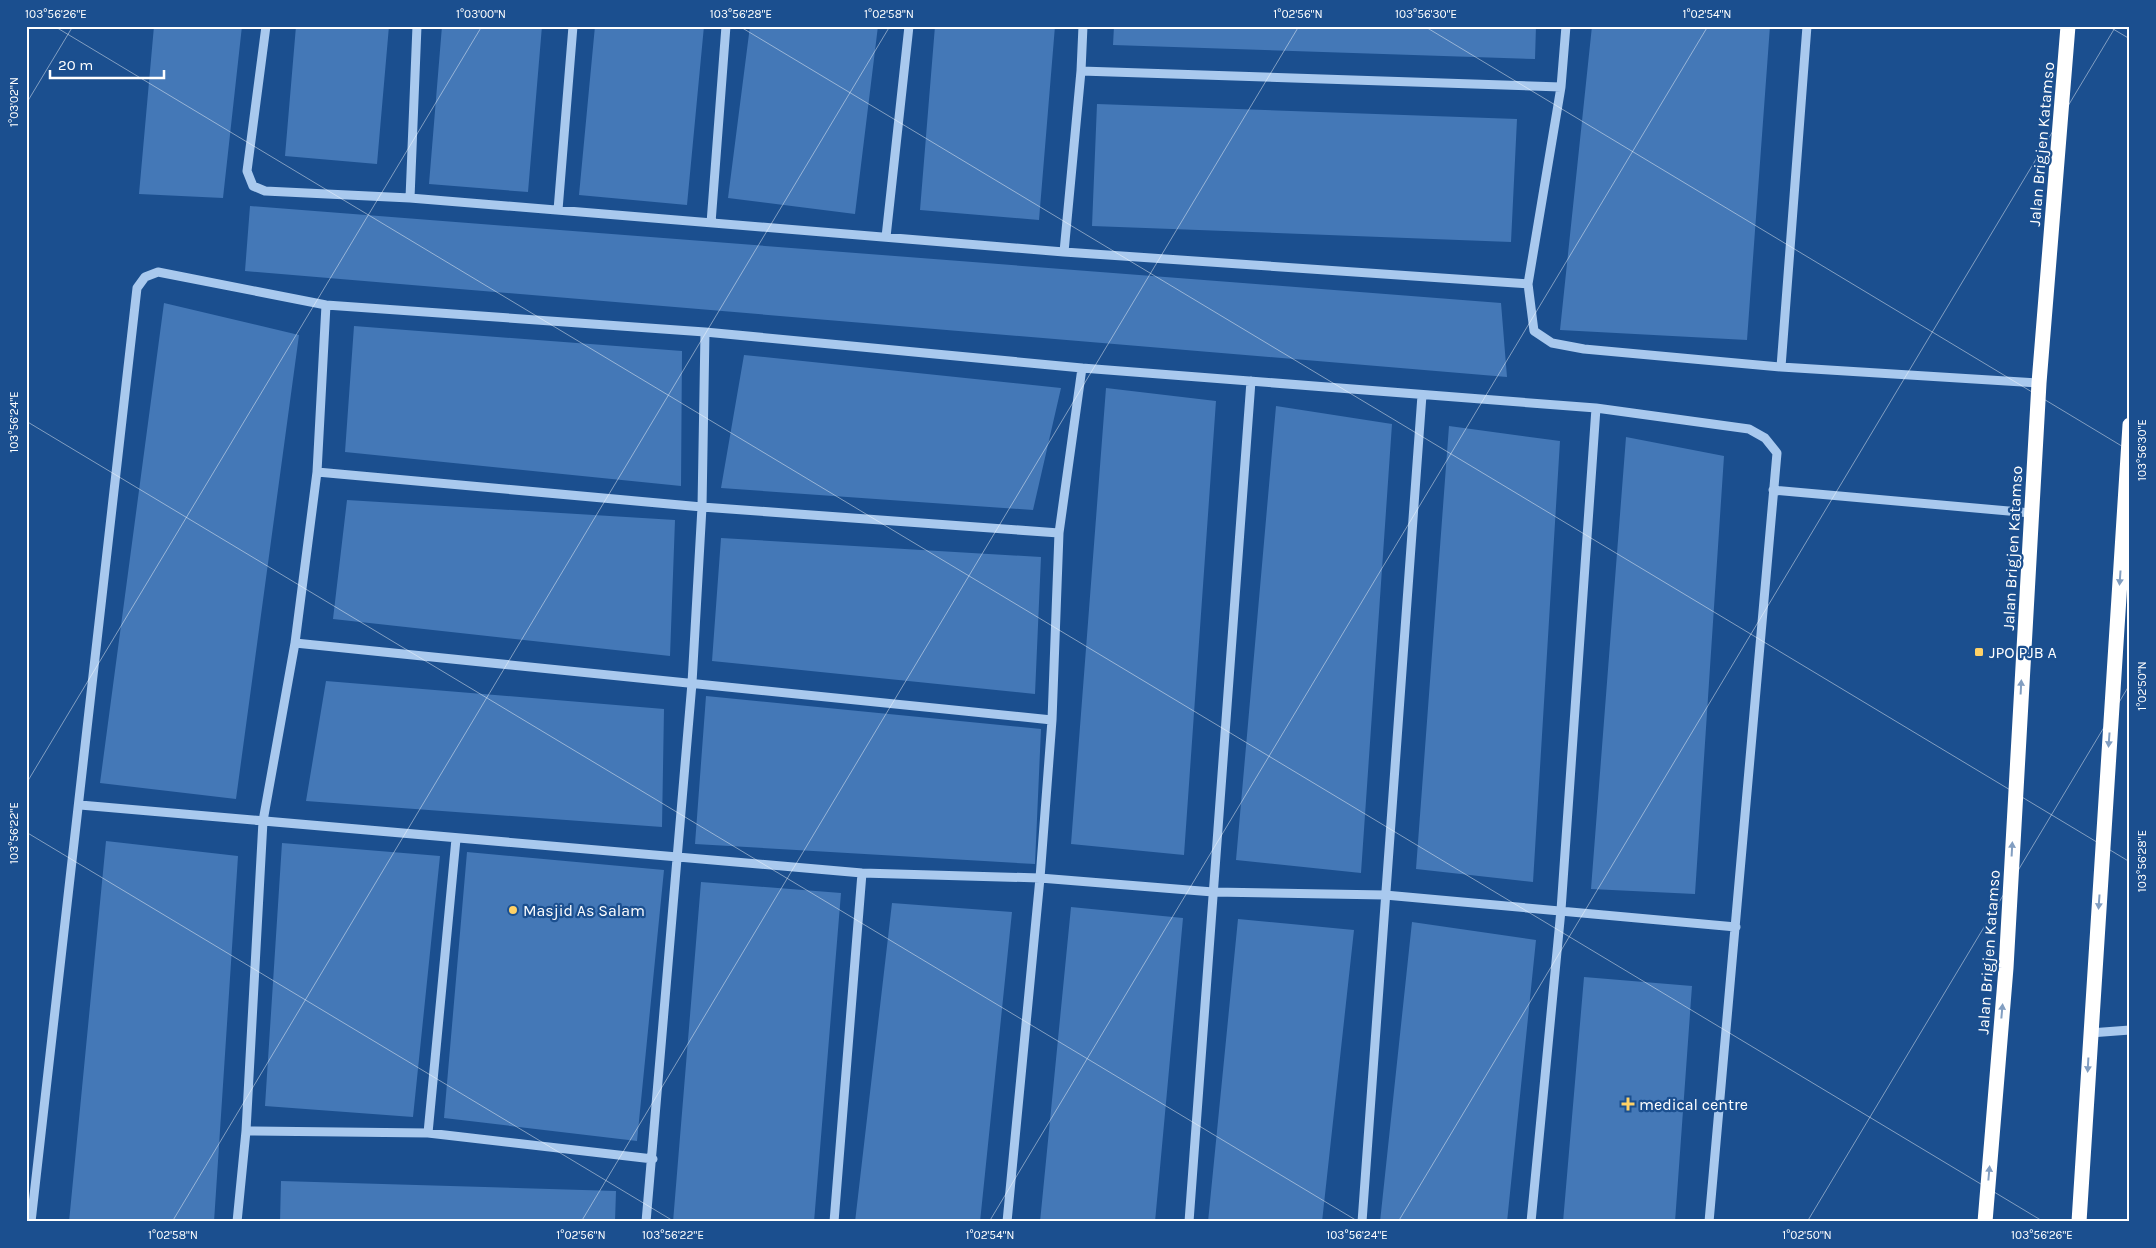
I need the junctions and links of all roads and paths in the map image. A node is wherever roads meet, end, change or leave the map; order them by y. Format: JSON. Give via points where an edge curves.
{"nodes":[{"id":1,"x":266,"y":26,"type":"edge"},
{"id":2,"x":417,"y":26,"type":"edge"},
{"id":3,"x":573,"y":26,"type":"edge"},
{"id":4,"x":726,"y":26,"type":"edge"},
{"id":5,"x":909,"y":26,"type":"edge"},
{"id":6,"x":1083,"y":26,"type":"edge"},
{"id":7,"x":1566,"y":26,"type":"edge"},
{"id":8,"x":1807,"y":26,"type":"edge"},
{"id":9,"x":2068,"y":26,"type":"edge"},
{"id":10,"x":1081,"y":71,"type":"junction"},
{"id":11,"x":1561,"y":86,"type":"junction"},
{"id":12,"x":410,"y":198,"type":"junction"},
{"id":13,"x":558,"y":210,"type":"junction"},
{"id":14,"x":711,"y":223,"type":"junction"},
{"id":15,"x":886,"y":237,"type":"junction"},
{"id":16,"x":1064,"y":252,"type":"junction"},
{"id":17,"x":1528,"y":284,"type":"junction"},
{"id":18,"x":326,"y":305,"type":"junction"},
{"id":19,"x":704,"y":332,"type":"junction"},
{"id":20,"x":1781,"y":367,"type":"junction"},
{"id":21,"x":1082,"y":368,"type":"junction"},
{"id":22,"x":1251,"y":380,"type":"junction"},
{"id":23,"x":2040,"y":383,"type":"junction"},
{"id":24,"x":1422,"y":395,"type":"junction"},
{"id":25,"x":1596,"y":408,"type":"junction"},
{"id":26,"x":2130,"y":425,"type":"edge"},
{"id":27,"x":317,"y":472,"type":"junction"},
{"id":28,"x":1773,"y":490,"type":"junction"},
{"id":29,"x":702,"y":507,"type":"junction"},
{"id":30,"x":2031,"y":513,"type":"junction"},
{"id":31,"x":1059,"y":533,"type":"junction"},
{"id":32,"x":295,"y":643,"type":"junction"},
{"id":33,"x":692,"y":683,"type":"junction"},
{"id":34,"x":1052,"y":720,"type":"junction"},
{"id":35,"x":80,"y":805,"type":"junction"},
{"id":36,"x":263,"y":821,"type":"junction"},
{"id":37,"x":456,"y":839,"type":"junction"},
{"id":38,"x":678,"y":858,"type":"junction"},
{"id":39,"x":862,"y":873,"type":"junction"},
{"id":40,"x":1040,"y":878,"type":"junction"},
{"id":41,"x":1213,"y":892,"type":"junction"},
{"id":42,"x":1385,"y":895,"type":"junction"},
{"id":43,"x":1561,"y":910,"type":"junction"},
{"id":44,"x":1736,"y":927,"type":"junction"},
{"id":45,"x":2130,"y":1030,"type":"edge"},
{"id":46,"x":2090,"y":1033,"type":"junction"},
{"id":47,"x":246,"y":1130,"type":"junction"},
{"id":48,"x":428,"y":1133,"type":"junction"},
{"id":49,"x":653,"y":1159,"type":"junction"},
{"id":50,"x":32,"y":1222,"type":"edge"},
{"id":51,"x":238,"y":1222,"type":"edge"},
{"id":52,"x":646,"y":1222,"type":"edge"},
{"id":53,"x":834,"y":1222,"type":"edge"},
{"id":54,"x":1007,"y":1222,"type":"edge"},
{"id":55,"x":1189,"y":1222,"type":"edge"},
{"id":56,"x":1362,"y":1222,"type":"edge"},
{"id":57,"x":1531,"y":1222,"type":"edge"},
{"id":58,"x":1709,"y":1222,"type":"edge"},
{"id":59,"x":1984,"y":1222,"type":"edge"},
{"id":60,"x":2079,"y":1222,"type":"edge"}],
"edges":[{"from":1,"to":12,"type":"street","via":[[247,171],[253,186],[265,191]]},
{"from":2,"to":12,"type":"street"},
{"from":3,"to":13,"type":"street"},
{"from":4,"to":14,"type":"street"},
{"from":5,"to":15,"type":"street"},
{"from":6,"to":10,"type":"street"},
{"from":7,"to":11,"type":"street"},
{"from":8,"to":20,"type":"street"},
{"from":9,"to":23,"type":"highway","name":"Jalan Brigjen Katamso"},
{"from":10,"to":11,"type":"street"},
{"from":10,"to":16,"type":"street"},
{"from":11,"to":17,"type":"street"},
{"from":12,"to":13,"type":"street"},
{"from":13,"to":14,"type":"street"},
{"from":14,"to":15,"type":"street"},
{"from":15,"to":16,"type":"street"},
{"from":16,"to":17,"type":"street"},
{"from":17,"to":20,"type":"street","via":[[1534,331],[1552,343],[1584,349]]},
{"from":18,"to":19,"type":"street"},
{"from":18,"to":27,"type":"street"},
{"from":18,"to":35,"type":"street","via":[[158,272],[145,277],[137,288]]},
{"from":19,"to":21,"type":"street"},
{"from":19,"to":29,"type":"street"},
{"from":20,"to":23,"type":"street"},
{"from":21,"to":22,"type":"street"},
{"from":21,"to":31,"type":"street"},
{"from":22,"to":24,"type":"street"},
{"from":22,"to":41,"type":"street"},
{"from":23,"to":30,"type":"highway","name":"Jalan Brigjen Katamso"},
{"from":24,"to":25,"type":"street"},
{"from":24,"to":42,"type":"street"},
{"from":25,"to":28,"type":"street","via":[[1749,429],[1765,438],[1777,453]]},
{"from":25,"to":43,"type":"street"},
{"from":26,"to":46,"type":"highway","one_way":true},
{"from":27,"to":29,"type":"street"},
{"from":27,"to":32,"type":"street"},
{"from":28,"to":30,"type":"street"},
{"from":28,"to":44,"type":"street"},
{"from":29,"to":31,"type":"street"},
{"from":29,"to":33,"type":"street"},
{"from":59,"to":30,"type":"highway","name":"Jalan Brigjen Katamso","one_way":true,"via":[[2006,968]]},
{"from":31,"to":34,"type":"street"},
{"from":32,"to":33,"type":"street"},
{"from":32,"to":36,"type":"street"},
{"from":33,"to":34,"type":"street"},
{"from":33,"to":38,"type":"street"},
{"from":34,"to":40,"type":"street"},
{"from":35,"to":36,"type":"street"},
{"from":35,"to":50,"type":"street"},
{"from":36,"to":37,"type":"street"},
{"from":36,"to":47,"type":"street"},
{"from":37,"to":38,"type":"street"},
{"from":37,"to":48,"type":"street"},
{"from":38,"to":39,"type":"street"},
{"from":38,"to":49,"type":"street"},
{"from":39,"to":40,"type":"street"},
{"from":39,"to":53,"type":"street"},
{"from":40,"to":41,"type":"street"},
{"from":40,"to":54,"type":"street"},
{"from":41,"to":42,"type":"street"},
{"from":41,"to":55,"type":"street"},
{"from":42,"to":43,"type":"street"},
{"from":42,"to":56,"type":"street"},
{"from":43,"to":44,"type":"street"},
{"from":43,"to":57,"type":"street"},
{"from":44,"to":58,"type":"street"},
{"from":45,"to":46,"type":"street"},
{"from":46,"to":60,"type":"highway","one_way":true},
{"from":47,"to":48,"type":"street"},
{"from":47,"to":51,"type":"street"},
{"from":48,"to":49,"type":"street"},
{"from":49,"to":52,"type":"street"}]}
